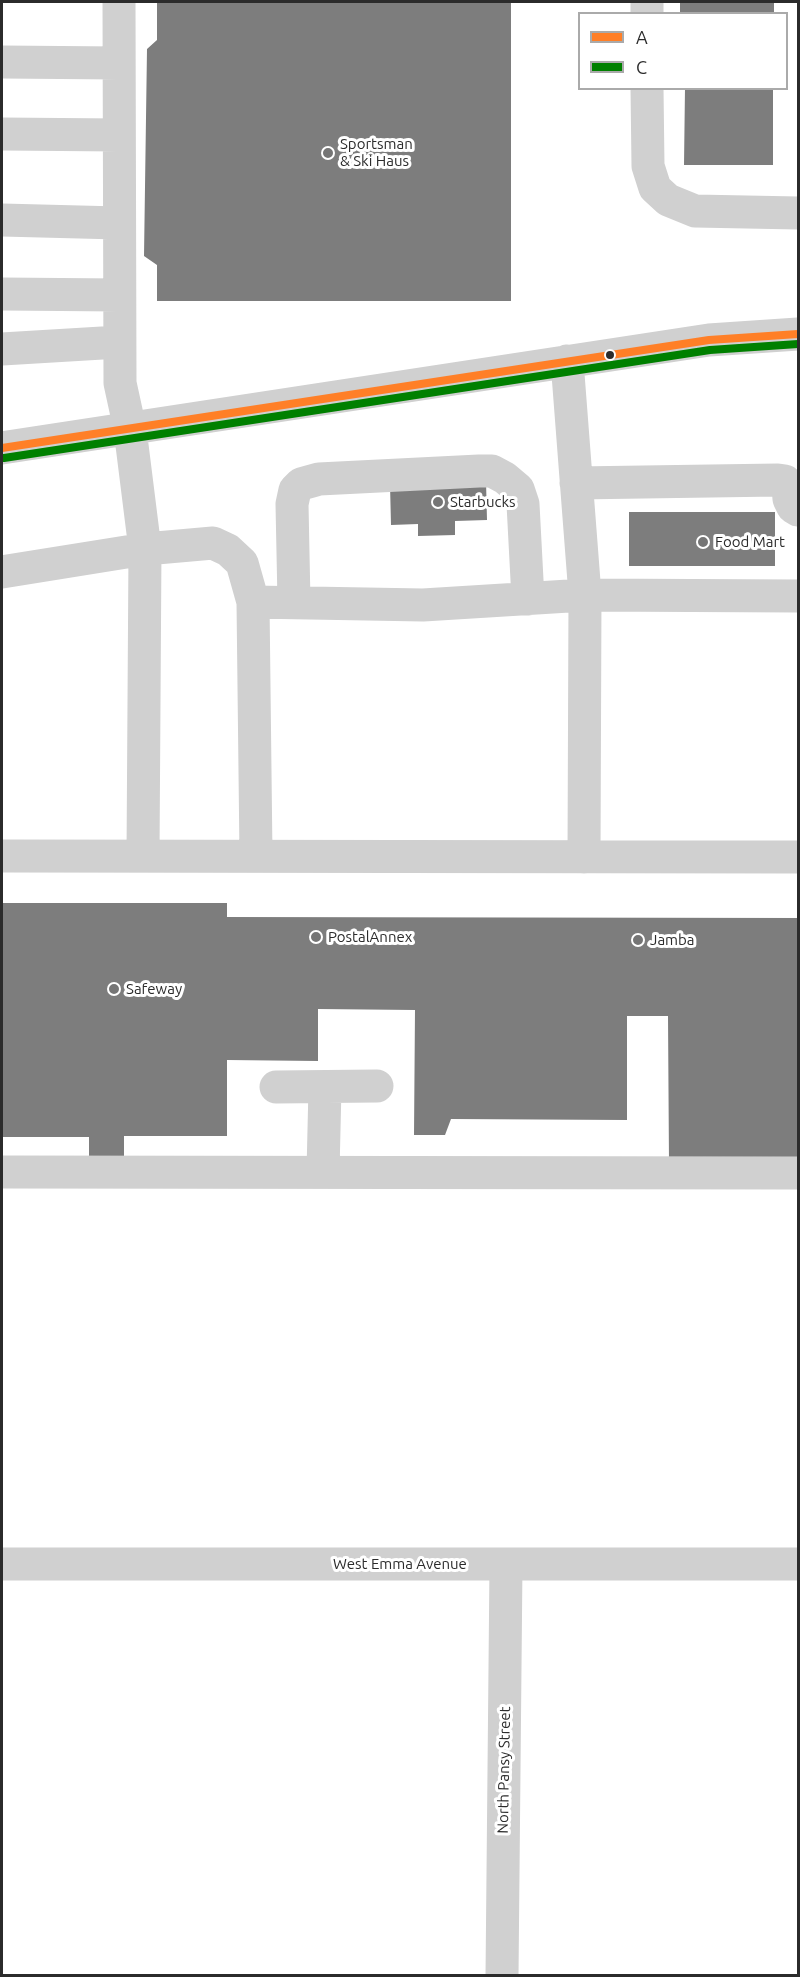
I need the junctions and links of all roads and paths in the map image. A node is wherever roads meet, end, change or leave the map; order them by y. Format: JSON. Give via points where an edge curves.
{"nodes":[{"id":1,"x":118,"y":2,"type":"edge"},
{"id":2,"x":2,"y":62,"type":"edge"},
{"id":3,"x":118,"y":63,"type":"junction"},
{"id":4,"x":647,"y":90,"type":"edge"},
{"id":5,"x":2,"y":134,"type":"edge"},
{"id":6,"x":118,"y":135,"type":"junction"},
{"id":7,"x":798,"y":213,"type":"edge"},
{"id":8,"x":2,"y":220,"type":"edge"},
{"id":9,"x":118,"y":223,"type":"junction"},
{"id":10,"x":2,"y":294,"type":"edge"},
{"id":11,"x":119,"y":295,"type":"junction"},
{"id":12,"x":798,"y":334,"type":"edge"},
{"id":13,"x":119,"y":342,"type":"junction"},
{"id":14,"x":2,"y":349,"type":"edge"},
{"id":15,"x":567,"y":361,"type":"junction"},
{"id":16,"x":130,"y":429,"type":"junction"},
{"id":17,"x":2,"y":448,"type":"edge"},
{"id":18,"x":576,"y":483,"type":"junction"},
{"id":19,"x":798,"y":510,"type":"edge"},
{"id":20,"x":145,"y":549,"type":"junction"},
{"id":21,"x":2,"y":572,"type":"edge"},
{"id":22,"x":585,"y":596,"type":"junction"},
{"id":23,"x":798,"y":596,"type":"edge"},
{"id":24,"x":528,"y":598,"type":"junction"},
{"id":25,"x":253,"y":602,"type":"junction"},
{"id":26,"x":294,"y":602,"type":"junction"},
{"id":27,"x":143,"y":855,"type":"junction"},
{"id":28,"x":2,"y":856,"type":"edge"},
{"id":29,"x":256,"y":856,"type":"junction"},
{"id":30,"x":584,"y":857,"type":"junction"},
{"id":31,"x":798,"y":857,"type":"edge"},
{"id":32,"x":377,"y":1086,"type":"dead end"},
{"id":33,"x":276,"y":1087,"type":"dead end"},
{"id":34,"x":325,"y":1087,"type":"junction"},
{"id":35,"x":2,"y":1172,"type":"edge"},
{"id":36,"x":323,"y":1173,"type":"junction"},
{"id":37,"x":798,"y":1173,"type":"edge"},
{"id":38,"x":2,"y":1564,"type":"edge"},
{"id":39,"x":506,"y":1564,"type":"junction"},
{"id":40,"x":798,"y":1564,"type":"edge"},
{"id":41,"x":502,"y":1976,"type":"edge"}],
"edges":[{"from":1,"to":3,"type":"street"},
{"from":2,"to":3,"type":"street"},
{"from":3,"to":6,"type":"street"},
{"from":4,"to":7,"type":"street","via":[[648,166],[655,188],[668,200],[695,211]]},
{"from":5,"to":6,"type":"street"},
{"from":6,"to":9,"type":"street"},
{"from":8,"to":9,"type":"street"},
{"from":9,"to":11,"type":"street"},
{"from":10,"to":11,"type":"street"},
{"from":11,"to":13,"type":"street"},
{"from":12,"to":15,"type":"street","via":[[709,340]]},
{"from":13,"to":14,"type":"street"},
{"from":13,"to":16,"type":"street","via":[[120,383]]},
{"from":15,"to":16,"type":"street"},
{"from":15,"to":18,"type":"street"},
{"from":16,"to":17,"type":"street"},
{"from":16,"to":20,"type":"street"},
{"from":18,"to":19,"type":"street","via":[[778,480],[785,481],[789,499]]},
{"from":18,"to":22,"type":"street"},
{"from":20,"to":21,"type":"street"},
{"from":20,"to":25,"type":"street","via":[[213,543],[228,550],[242,563]]},
{"from":20,"to":27,"type":"street"},
{"from":22,"to":23,"type":"street"},
{"from":22,"to":24,"type":"street"},
{"from":22,"to":30,"type":"street"},
{"from":24,"to":26,"type":"street","via":[[423,605]]},
{"from":24,"to":26,"type":"street","via":[[523,504],[518,489],[492,471],[480,471],[319,479],[301,484],[293,497]]},
{"from":25,"to":26,"type":"street"},
{"from":25,"to":29,"type":"street"},
{"from":27,"to":28,"type":"street"},
{"from":27,"to":29,"type":"street"},
{"from":29,"to":30,"type":"street"},
{"from":30,"to":31,"type":"street"},
{"from":32,"to":34,"type":"street"},
{"from":33,"to":34,"type":"street"},
{"from":34,"to":36,"type":"street"},
{"from":35,"to":36,"type":"street"},
{"from":36,"to":37,"type":"street"},
{"from":38,"to":39,"type":"street","name":"West Emma Avenue"},
{"from":39,"to":40,"type":"street","name":"West Emma Avenue"},
{"from":39,"to":41,"type":"street","name":"North Pansy Street"}]}
